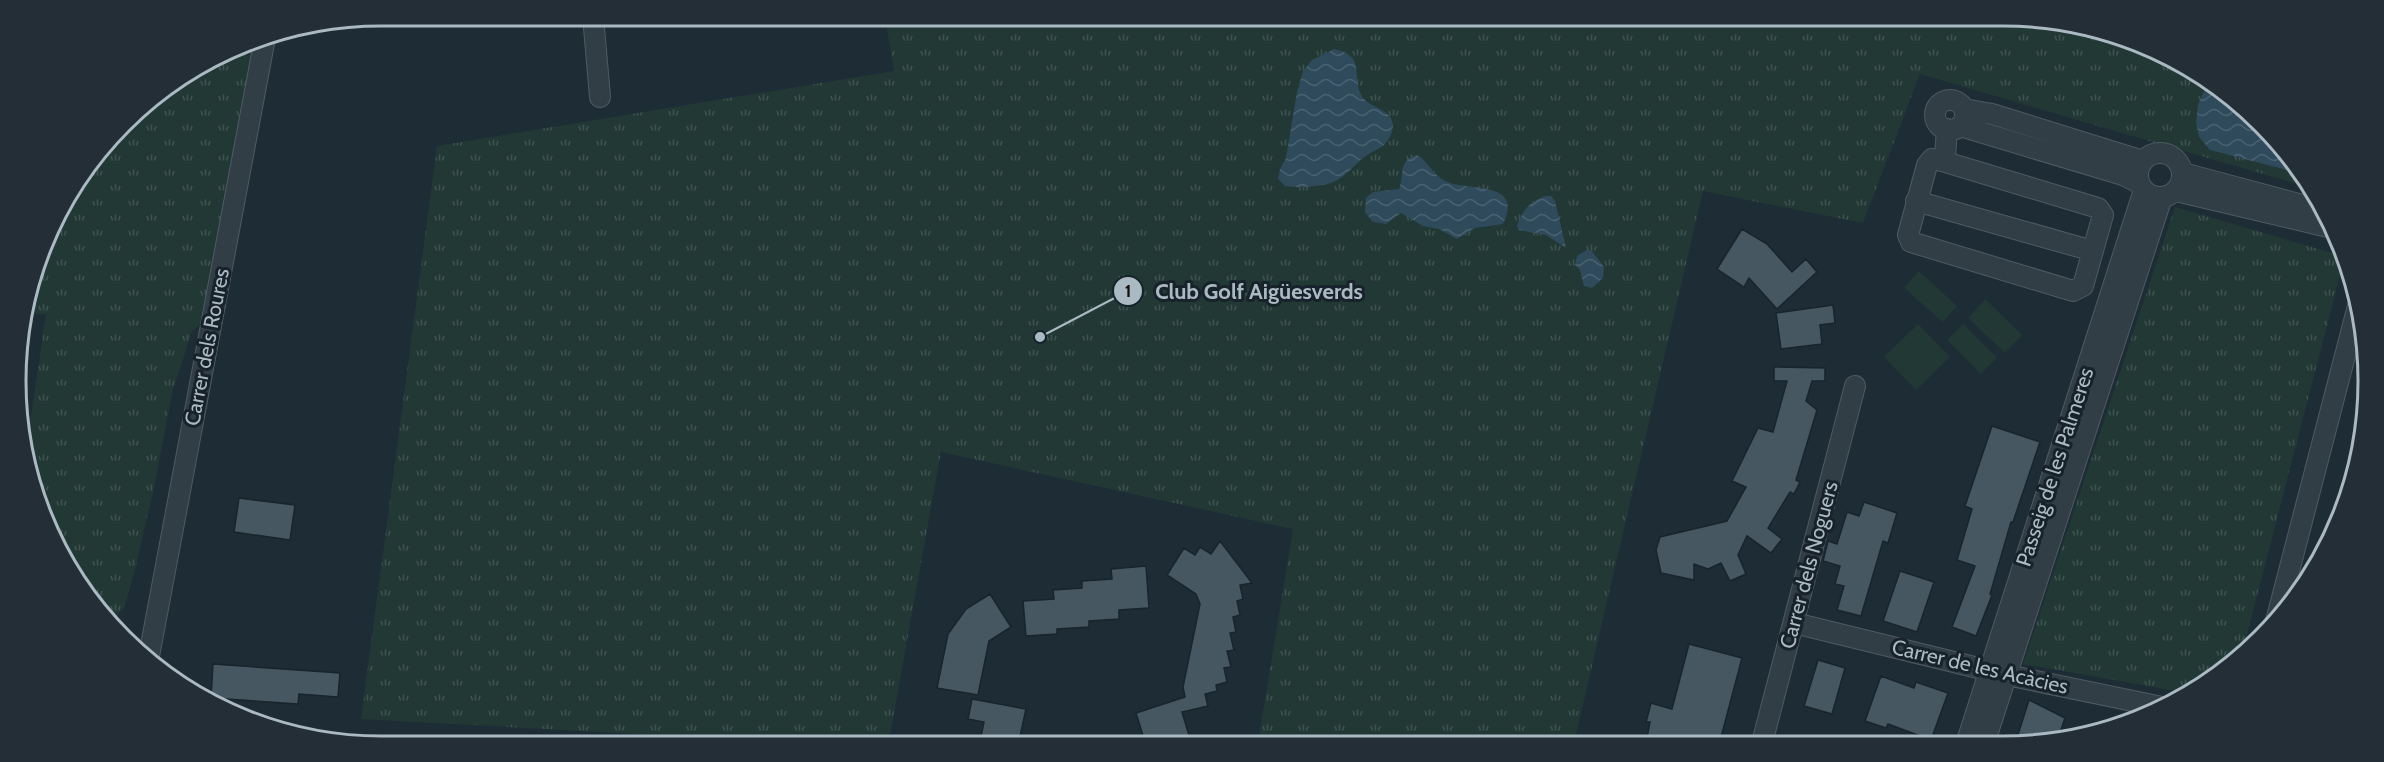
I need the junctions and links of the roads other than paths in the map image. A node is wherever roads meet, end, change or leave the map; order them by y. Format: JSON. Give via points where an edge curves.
{"nodes":[{"id":1,"x":593,"y":26,"type":"edge"},
{"id":2,"x":265,"y":45,"type":"edge"},
{"id":3,"x":600,"y":98,"type":"dead end"},
{"id":4,"x":1957,"y":121,"type":"junction"},
{"id":5,"x":1942,"y":161,"type":"junction"},
{"id":6,"x":2143,"y":161,"type":"junction"},
{"id":7,"x":2141,"y":186,"type":"junction"},
{"id":8,"x":2173,"y":187,"type":"junction"},
{"id":9,"x":1916,"y":201,"type":"junction"},
{"id":10,"x":2314,"y":209,"type":"edge"},
{"id":11,"x":2323,"y":226,"type":"edge"},
{"id":12,"x":2093,"y":251,"type":"junction"},
{"id":13,"x":2353,"y":323,"type":"edge"},
{"id":14,"x":1856,"y":386,"type":"dead end"},
{"id":15,"x":2281,"y":602,"type":"edge"},
{"id":16,"x":1794,"y":623,"type":"junction"},
{"id":17,"x":150,"y":651,"type":"edge"},
{"id":18,"x":1998,"y":672,"type":"junction"},
{"id":19,"x":2150,"y":704,"type":"edge"},
{"id":20,"x":1764,"y":736,"type":"edge"},
{"id":21,"x":1970,"y":736,"type":"edge"},
{"id":22,"x":1986,"y":736,"type":"edge"}],
"edges":[{"from":1,"to":3,"type":"street"},
{"from":2,"to":17,"type":"street","name":"Carrer dels Roures"},
{"from":4,"to":5,"type":"street"},
{"from":4,"to":6,"type":"street","via":[[1992,114]]},
{"from":4,"to":7,"type":"street","via":[[2123,175]]},
{"from":5,"to":9,"type":"street","via":[[1932,159],[1927,165]]},
{"from":5,"to":12,"type":"street","via":[[2098,208],[2103,215]]},
{"from":6,"to":7,"type":"street","via":[[2138,175]]},
{"from":6,"to":8,"type":"street","via":[[2153,154],[2168,154],[2176,159]]},
{"from":7,"to":8,"type":"street","via":[[2154,196]]},
{"from":7,"to":18,"type":"street","name":"Passeig de les Palmeres"},
{"from":8,"to":10,"type":"street"},
{"from":8,"to":11,"type":"street"},
{"from":8,"to":18,"type":"street","name":"Passeig de les Palmeres"},
{"from":9,"to":12,"type":"street"},
{"from":9,"to":12,"type":"street","via":[[1908,235],[1911,242],[2073,291],[2083,286]]},
{"from":13,"to":15,"type":"street"},
{"from":14,"to":16,"type":"street","name":"Carrer dels Noguers"},
{"from":16,"to":18,"type":"street","name":"Carrer de les Acàcies"},
{"from":16,"to":20,"type":"street","name":"Carrer dels Noguers"},
{"from":18,"to":19,"type":"street","name":"Carrer de les Acàcies"},
{"from":18,"to":21,"type":"street","name":"Passeig de les Palmeres"},
{"from":18,"to":22,"type":"street","name":"Passeig de les Palmeres"}]}
